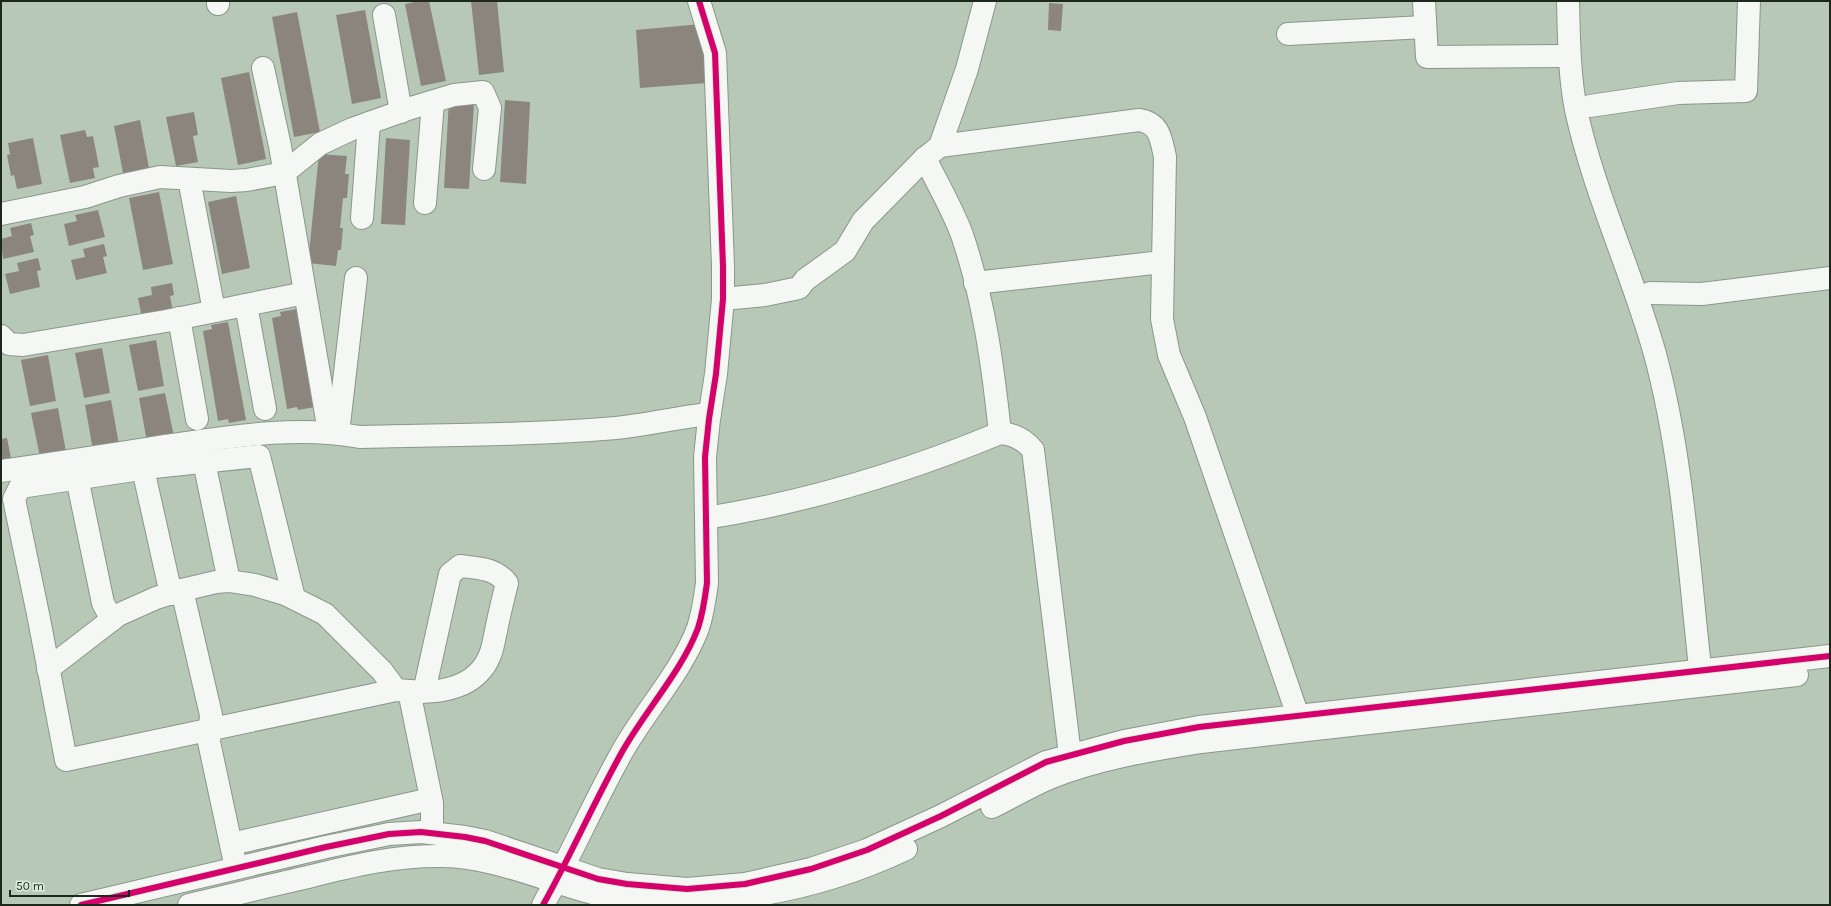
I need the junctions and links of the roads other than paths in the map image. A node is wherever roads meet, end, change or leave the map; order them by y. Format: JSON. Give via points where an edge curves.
{"nodes":[{"id":1,"x":699,"y":1,"type":"edge"},
{"id":2,"x":985,"y":1,"type":"edge"},
{"id":3,"x":1424,"y":1,"type":"edge"},
{"id":4,"x":1568,"y":1,"type":"edge"},
{"id":5,"x":1582,"y":1,"type":"edge"},
{"id":6,"x":1749,"y":1,"type":"edge"},
{"id":7,"x":384,"y":15,"type":"dead end"},
{"id":8,"x":1425,"y":27,"type":"junction"},
{"id":9,"x":1288,"y":34,"type":"dead end"},
{"id":10,"x":1569,"y":56,"type":"junction"},
{"id":11,"x":263,"y":68,"type":"dead end"},
{"id":12,"x":433,"y":102,"type":"junction"},
{"id":13,"x":1590,"y":106,"type":"junction"},
{"id":14,"x":401,"y":112,"type":"junction"},
{"id":15,"x":369,"y":123,"type":"junction"},
{"id":16,"x":933,"y":152,"type":"junction"},
{"id":17,"x":484,"y":169,"type":"dead end"},
{"id":18,"x":284,"y":173,"type":"junction"},
{"id":19,"x":189,"y":180,"type":"junction"},
{"id":20,"x":425,"y":203,"type":"dead end"},
{"id":21,"x":1,"y":214,"type":"edge"},
{"id":22,"x":362,"y":218,"type":"dead end"},
{"id":23,"x":1162,"y":262,"type":"junction"},
{"id":24,"x":356,"y":278,"type":"dead end"},
{"id":25,"x":1830,"y":278,"type":"edge"},
{"id":26,"x":975,"y":283,"type":"junction"},
{"id":27,"x":305,"y":293,"type":"junction"},
{"id":28,"x":1650,"y":293,"type":"junction"},
{"id":29,"x":722,"y":299,"type":"junction"},
{"id":30,"x":246,"y":305,"type":"junction"},
{"id":31,"x":214,"y":311,"type":"junction"},
{"id":32,"x":179,"y":318,"type":"junction"},
{"id":33,"x":1,"y":336,"type":"edge"},
{"id":34,"x":265,"y":409,"type":"dead end"},
{"id":35,"x":710,"y":414,"type":"junction"},
{"id":36,"x":197,"y":419,"type":"dead end"},
{"id":37,"x":334,"y":433,"type":"junction"},
{"id":38,"x":1000,"y":433,"type":"junction"},
{"id":39,"x":204,"y":462,"type":"junction"},
{"id":40,"x":143,"y":469,"type":"junction"},
{"id":41,"x":1,"y":471,"type":"edge"},
{"id":42,"x":77,"y":478,"type":"junction"},
{"id":43,"x":706,"y":518,"type":"junction"},
{"id":44,"x":229,"y":581,"type":"junction"},
{"id":45,"x":176,"y":592,"type":"junction"},
{"id":46,"x":294,"y":598,"type":"junction"},
{"id":47,"x":112,"y":620,"type":"junction"},
{"id":48,"x":1830,"y":656,"type":"edge"},
{"id":49,"x":48,"y":670,"type":"junction"},
{"id":50,"x":1830,"y":671,"type":"edge"},
{"id":51,"x":1708,"y":677,"type":"junction"},
{"id":52,"x":410,"y":691,"type":"junction"},
{"id":53,"x":1298,"y":716,"type":"junction"},
{"id":54,"x":210,"y":729,"type":"junction"},
{"id":55,"x":1070,"y":755,"type":"junction"},
{"id":56,"x":431,"y":799,"type":"junction"},
{"id":57,"x":432,"y":833,"type":"junction"},
{"id":58,"x":231,"y":844,"type":"junction"},
{"id":59,"x":236,"y":868,"type":"junction"},
{"id":60,"x":560,"y":874,"type":"junction"},
{"id":61,"x":81,"y":905,"type":"edge"},
{"id":62,"x":189,"y":905,"type":"edge"},
{"id":63,"x":542,"y":905,"type":"edge"}],
"edges":[{"from":1,"to":29,"type":"street","via":[[715,53],[723,243]]},
{"from":2,"to":16,"type":"street","via":[[967,69]]},
{"from":3,"to":8,"type":"street"},
{"from":4,"to":10,"type":"street"},
{"from":5,"to":13,"type":"street","via":[[1584,61]]},
{"from":6,"to":13,"type":"street","via":[[1746,91],[1678,92]]},
{"from":7,"to":14,"type":"street"},
{"from":8,"to":9,"type":"street"},
{"from":8,"to":10,"type":"street","via":[[1427,57]]},
{"from":10,"to":51,"type":"street","via":[[1581,129],[1643,316],[1664,394],[1678,469]]},
{"from":11,"to":18,"type":"street"},
{"from":12,"to":14,"type":"street"},
{"from":12,"to":17,"type":"street","via":[[454,95],[483,92],[490,108]]},
{"from":12,"to":20,"type":"street"},
{"from":13,"to":28,"type":"street","via":[[1611,180]]},
{"from":14,"to":15,"type":"street"},
{"from":15,"to":18,"type":"street","via":[[320,144]]},
{"from":15,"to":22,"type":"street"},
{"from":16,"to":23,"type":"street","via":[[1139,120],[1151,124],[1160,135],[1165,157]]},
{"from":16,"to":26,"type":"street","via":[[962,234]]},
{"from":16,"to":29,"type":"street","via":[[863,221],[845,251],[805,280],[799,288],[765,295]]},
{"from":18,"to":19,"type":"street","via":[[248,180]]},
{"from":18,"to":27,"type":"street"},
{"from":19,"to":21,"type":"street","via":[[160,177],[85,197]]},
{"from":19,"to":31,"type":"street"},
{"from":23,"to":26,"type":"street"},
{"from":23,"to":53,"type":"street","via":[[1162,319],[1169,355],[1195,417]]},
{"from":24,"to":37,"type":"street"},
{"from":25,"to":28,"type":"street","via":[[1702,294]]},
{"from":26,"to":38,"type":"street","via":[[991,361]]},
{"from":27,"to":30,"type":"street"},
{"from":27,"to":37,"type":"street"},
{"from":28,"to":51,"type":"street","via":[[1668,351],[1686,429]]},
{"from":29,"to":35,"type":"street"},
{"from":30,"to":31,"type":"street"},
{"from":30,"to":34,"type":"street"},
{"from":31,"to":32,"type":"street"},
{"from":32,"to":33,"type":"street","via":[[18,346],[9,344]]},
{"from":32,"to":36,"type":"street"},
{"from":35,"to":37,"type":"street","via":[[682,416],[617,428],[579,430],[360,436]]},
{"from":35,"to":43,"type":"street","via":[[705,457]]},
{"from":37,"to":41,"type":"street","via":[[226,437]]},
{"from":38,"to":43,"type":"street","via":[[948,454],[816,495]]},
{"from":38,"to":55,"type":"street","via":[[1023,440],[1033,450]]},
{"from":39,"to":40,"type":"street"},
{"from":39,"to":44,"type":"street"},
{"from":39,"to":46,"type":"street","via":[[259,456]]},
{"from":40,"to":42,"type":"street"},
{"from":40,"to":45,"type":"street"},
{"from":42,"to":47,"type":"street","via":[[103,603]]},
{"from":42,"to":49,"type":"street","via":[[20,487],[14,500]]},
{"from":43,"to":60,"type":"street","via":[[707,583],[702,613],[693,640],[623,751]]},
{"from":44,"to":45,"type":"street"},
{"from":44,"to":46,"type":"street","via":[[255,585]]},
{"from":45,"to":47,"type":"street","via":[[137,606]]},
{"from":45,"to":54,"type":"street","via":[[211,715]]},
{"from":46,"to":52,"type":"street","via":[[325,614],[382,671]]},
{"from":47,"to":49,"type":"street"},
{"from":48,"to":51,"type":"street"},
{"from":49,"to":54,"type":"street","via":[[66,760]]},
{"from":50,"to":51,"type":"street"},
{"from":51,"to":53,"type":"street"},
{"from":51,"to":60,"type":"street","via":[[1201,742],[1128,756],[1052,777],[872,865],[815,884],[747,900],[687,904],[656,903],[594,894]]},
{"from":52,"to":52,"type":"street","via":[[456,687],[474,677],[487,662],[507,583],[498,574],[486,569],[460,566],[450,574]]},
{"from":52,"to":54,"type":"street"},
{"from":52,"to":56,"type":"street"},
{"from":53,"to":55,"type":"street","via":[[1164,733]]},
{"from":54,"to":58,"type":"street","via":[[209,742]]},
{"from":55,"to":60,"type":"street","via":[[1046,762],[941,816],[867,850],[775,878],[716,888],[657,888]]},
{"from":56,"to":57,"type":"street"},
{"from":56,"to":58,"type":"street"},
{"from":57,"to":59,"type":"street","via":[[389,834]]},
{"from":57,"to":60,"type":"street","via":[[485,841]]},
{"from":58,"to":59,"type":"street"},
{"from":59,"to":61,"type":"street"},
{"from":60,"to":62,"type":"street","via":[[469,858],[419,856],[332,871]]},
{"from":60,"to":63,"type":"street"}]}
